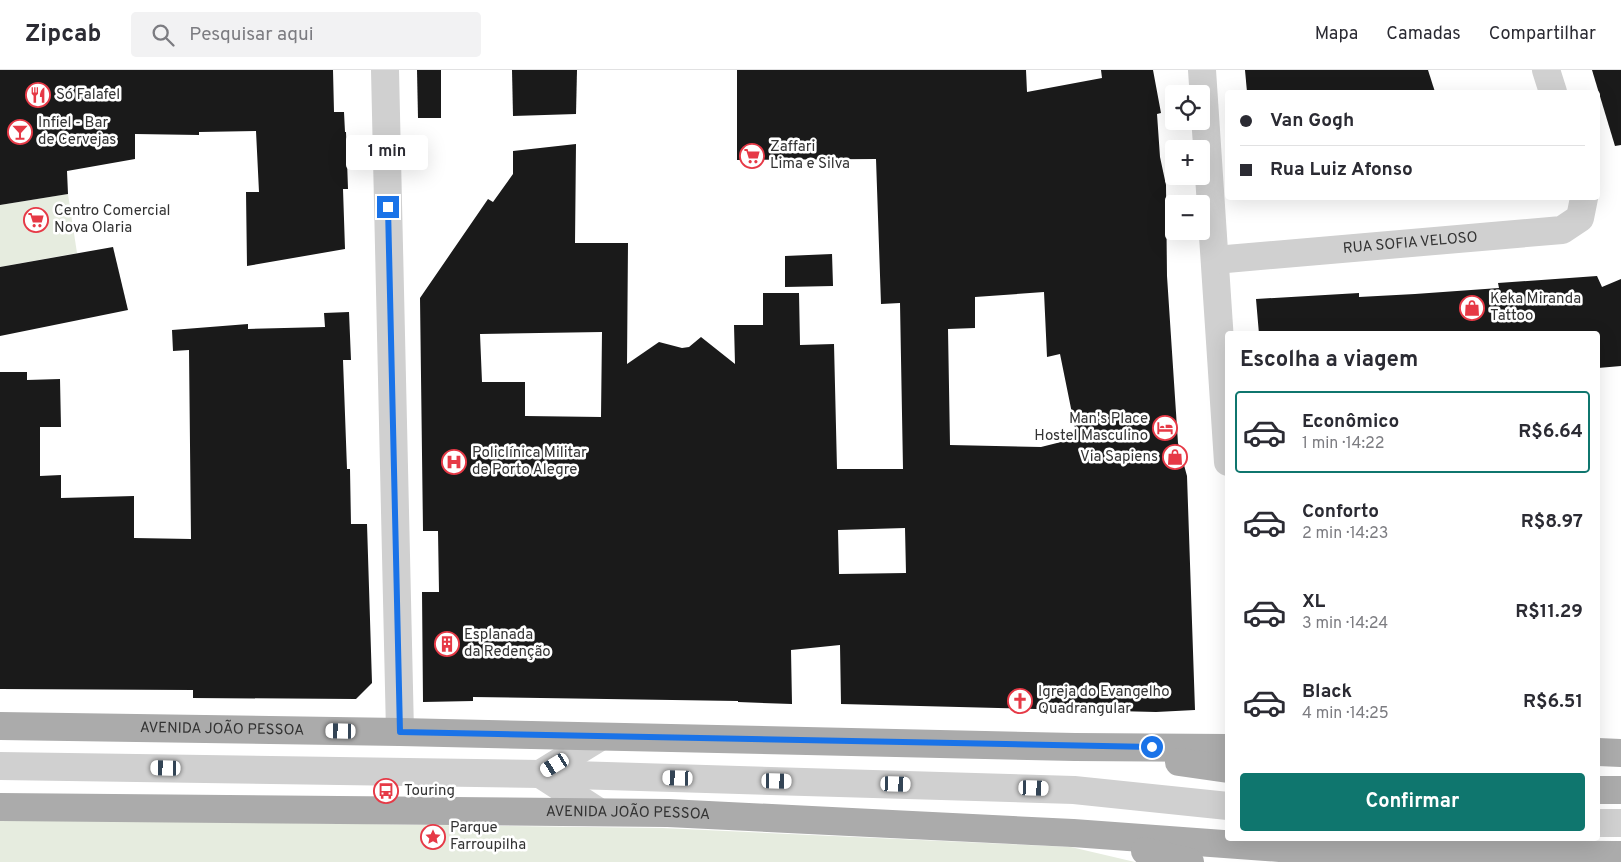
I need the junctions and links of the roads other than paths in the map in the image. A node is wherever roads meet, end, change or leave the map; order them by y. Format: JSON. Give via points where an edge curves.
{"nodes":[{"id":1,"x":384,"y":70,"type":"edge"},
{"id":2,"x":1202,"y":70,"type":"edge"},
{"id":3,"x":1546,"y":70,"type":"edge"},
{"id":4,"x":1551,"y":90,"type":"edge"},
{"id":5,"x":1584,"y":200,"type":"edge"},
{"id":6,"x":1215,"y":260,"type":"junction"},
{"id":7,"x":1225,"y":415,"type":"edge"},
{"id":8,"x":0,"y":726,"type":"edge"},
{"id":9,"x":400,"y":732,"type":"junction"},
{"id":10,"x":600,"y":737,"type":"junction"},
{"id":11,"x":1075,"y":747,"type":"junction"},
{"id":12,"x":1225,"y":748,"type":"edge"},
{"id":13,"x":1600,"y":752,"type":"edge"},
{"id":14,"x":1621,"y":753,"type":"edge"},
{"id":15,"x":0,"y":766,"type":"edge"},
{"id":16,"x":1225,"y":769,"type":"edge"},
{"id":17,"x":540,"y":774,"type":"junction"},
{"id":18,"x":1600,"y":790,"type":"edge"},
{"id":19,"x":1621,"y":790,"type":"edge"},
{"id":20,"x":1225,"y":806,"type":"edge"},
{"id":21,"x":0,"y":807,"type":"edge"},
{"id":22,"x":599,"y":812,"type":"junction"},
{"id":23,"x":1600,"y":822,"type":"edge"},
{"id":24,"x":1621,"y":823,"type":"edge"},
{"id":25,"x":1073,"y":833,"type":"junction"},
{"id":26,"x":1621,"y":855,"type":"edge"},
{"id":27,"x":1190,"y":862,"type":"edge"}],
"edges":[{"from":1,"to":9,"type":"street"},
{"from":2,"to":6,"type":"street"},
{"from":3,"to":4,"type":"street"},
{"from":5,"to":6,"type":"street","name":"RUA SOFIA VELOSO","via":[[1580,218],[1562,230]]},
{"from":6,"to":7,"type":"street"},
{"from":8,"to":9,"type":"main road","name":"AVENIDA JOÃO PESSOA"},
{"from":9,"to":10,"type":"main road","name":"AVENIDA JOÃO PESSOA"},
{"from":10,"to":11,"type":"main road","name":"AVENIDA JOÃO PESSOA"},
{"from":10,"to":17,"type":"street"},
{"from":11,"to":12,"type":"main road","name":"AVENIDA JOÃO PESSOA"},
{"from":11,"to":16,"type":"main road","name":"AVENIDA JOÃO PESSOA"},
{"from":13,"to":14,"type":"main road"},
{"from":15,"to":17,"type":"street"},
{"from":17,"to":20,"type":"street","via":[[1074,790]]},
{"from":17,"to":22,"type":"street"},
{"from":18,"to":19,"type":"main road"},
{"from":21,"to":22,"type":"main road","name":"AVENIDA JOÃO PESSOA"},
{"from":22,"to":25,"type":"main road","name":"AVENIDA JOÃO PESSOA"},
{"from":23,"to":24,"type":"street"},
{"from":25,"to":26,"type":"main road","name":"AVENIDA JOÃO PESSOA","via":[[1362,854]]},
{"from":25,"to":27,"type":"main road","name":"AVENIDA JOÃO PESSOA"}]}
